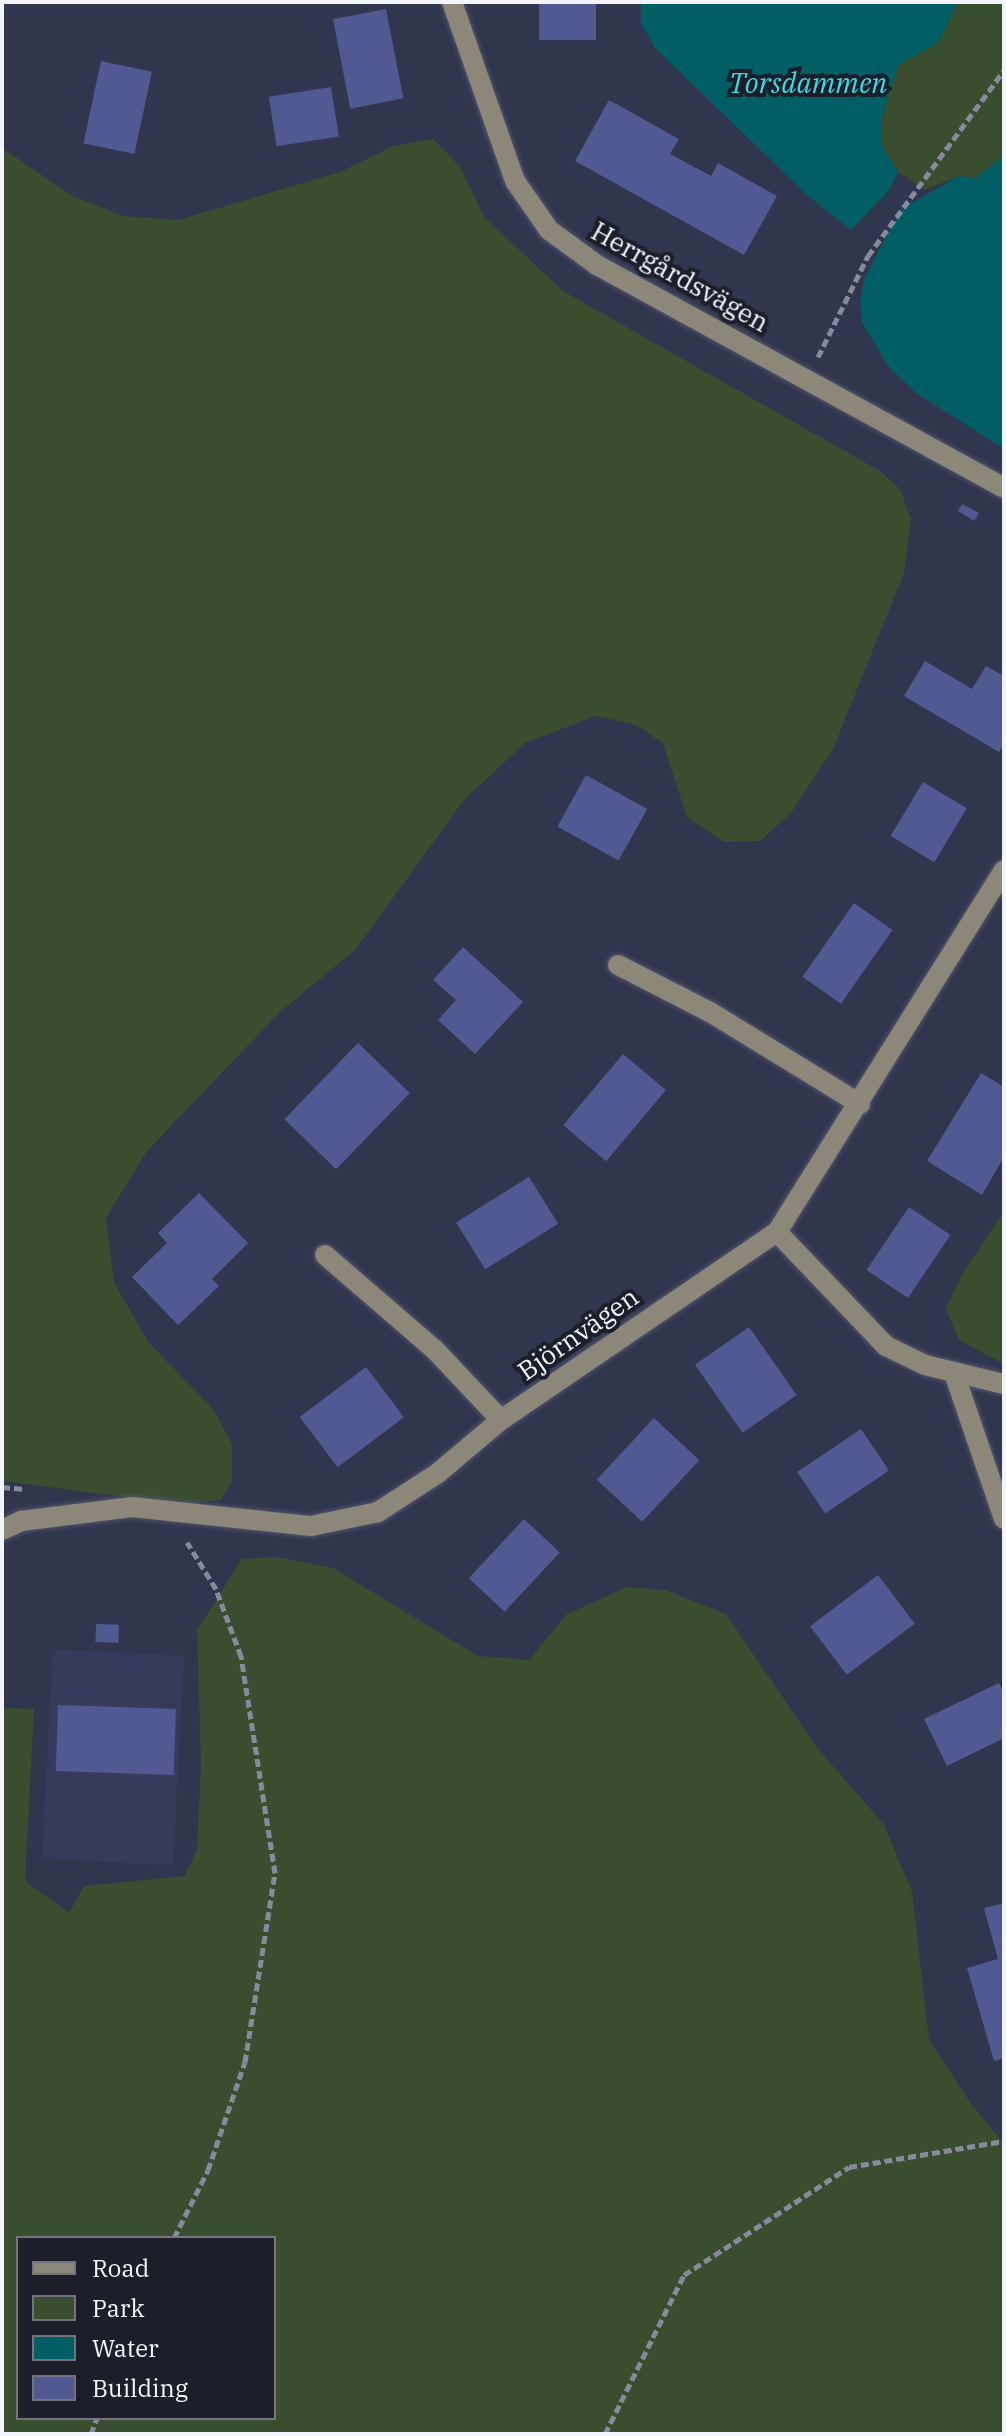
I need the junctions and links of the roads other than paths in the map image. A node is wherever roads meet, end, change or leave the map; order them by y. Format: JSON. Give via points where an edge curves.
{"nodes":[{"id":1,"x":452,"y":2,"type":"edge"},
{"id":2,"x":1004,"y":488,"type":"edge"},
{"id":3,"x":1004,"y":870,"type":"edge"},
{"id":4,"x":618,"y":965,"type":"dead end"},
{"id":5,"x":860,"y":1104,"type":"junction"},
{"id":6,"x":777,"y":1232,"type":"junction"},
{"id":7,"x":325,"y":1255,"type":"dead end"},
{"id":8,"x":954,"y":1373,"type":"junction"},
{"id":9,"x":1004,"y":1384,"type":"edge"},
{"id":10,"x":501,"y":1420,"type":"junction"},
{"id":11,"x":1004,"y":1519,"type":"edge"},
{"id":12,"x":2,"y":1530,"type":"edge"}],
"edges":[{"from":1,"to":2,"type":"street","name":"Herrgårdsvägen","via":[[515,181],[549,230],[597,265]]},
{"from":3,"to":5,"type":"street","name":"Björnvägen"},
{"from":4,"to":5,"type":"street","via":[[710,1012]]},
{"from":5,"to":6,"type":"street","name":"Björnvägen"},
{"from":6,"to":8,"type":"street","via":[[886,1346]]},
{"from":6,"to":10,"type":"street","name":"Björnvägen"},
{"from":7,"to":10,"type":"street","via":[[435,1350]]},
{"from":8,"to":9,"type":"street"},
{"from":8,"to":11,"type":"street"},
{"from":10,"to":12,"type":"street","name":"Björnvägen","via":[[438,1473],[378,1512],[311,1526],[132,1507],[21,1521]]}]}
